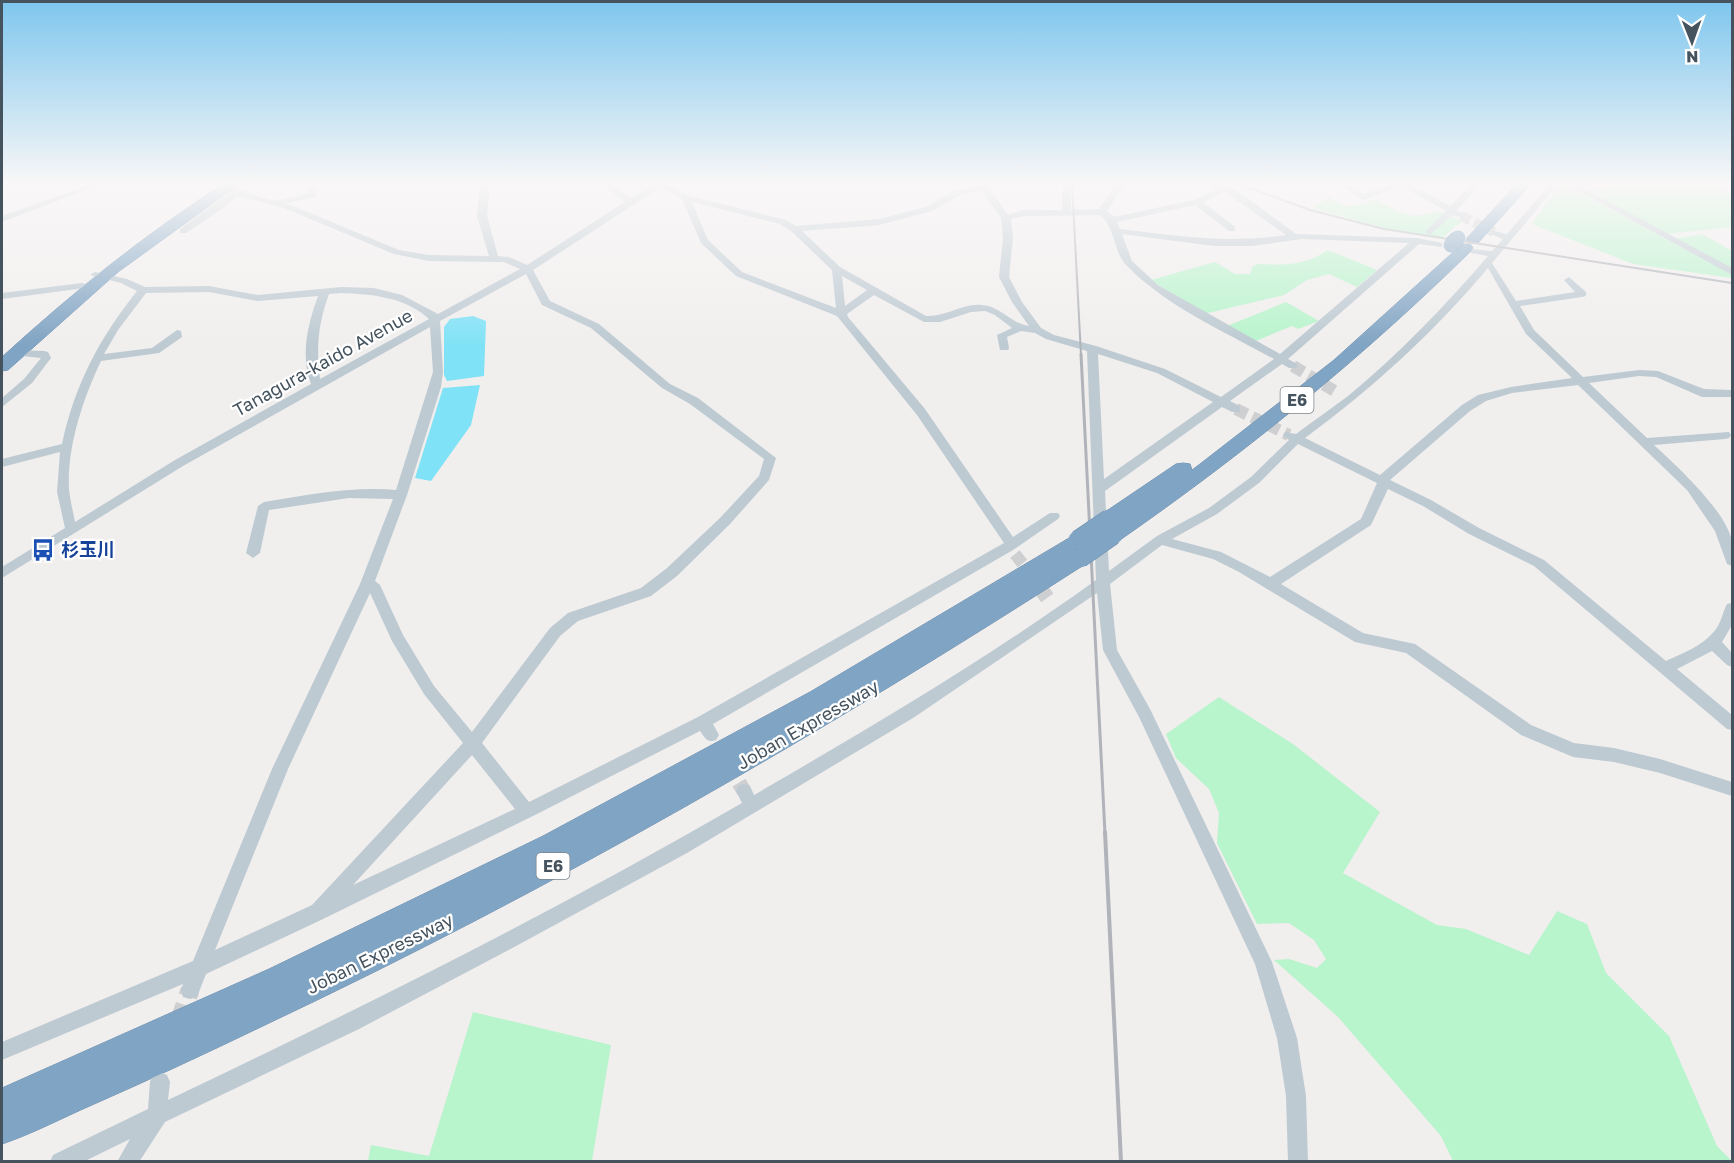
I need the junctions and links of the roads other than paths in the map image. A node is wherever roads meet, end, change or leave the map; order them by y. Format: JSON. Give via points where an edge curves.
{"nodes":[{"id":1,"x":152,"y":237,"type":"edge"},
{"id":2,"x":363,"y":237,"type":"edge"},
{"id":3,"x":488,"y":237,"type":"edge"},
{"id":4,"x":577,"y":237,"type":"edge"},
{"id":5,"x":702,"y":237,"type":"edge"},
{"id":6,"x":803,"y":237,"type":"edge"},
{"id":7,"x":1008,"y":237,"type":"edge"},
{"id":8,"x":1119,"y":237,"type":"edge"},
{"id":9,"x":1168,"y":237,"type":"edge"},
{"id":10,"x":1286,"y":237,"type":"edge"},
{"id":11,"x":1325,"y":237,"type":"edge"},
{"id":12,"x":1465,"y":237,"type":"edge"},
{"id":13,"x":1467,"y":237,"type":"edge"},
{"id":14,"x":1668,"y":237,"type":"edge"},
{"id":15,"x":1509,"y":238,"type":"edge"},
{"id":16,"x":1417,"y":241,"type":"junction"},
{"id":17,"x":1460,"y":244,"type":"junction"},
{"id":18,"x":1494,"y":255,"type":"junction"},
{"id":19,"x":494,"y":258,"type":"junction"},
{"id":20,"x":1486,"y":264,"type":"junction"},
{"id":21,"x":528,"y":269,"type":"junction"},
{"id":22,"x":837,"y":269,"type":"junction"},
{"id":23,"x":1732,"y":272,"type":"edge"},
{"id":24,"x":99,"y":275,"type":"junction"},
{"id":25,"x":1569,"y":280,"type":"dead end"},
{"id":26,"x":82,"y":286,"type":"junction"},
{"id":27,"x":143,"y":290,"type":"junction"},
{"id":28,"x":874,"y":290,"type":"junction"},
{"id":29,"x":325,"y":291,"type":"junction"},
{"id":30,"x":2,"y":296,"type":"edge"},
{"id":31,"x":1514,"y":304,"type":"junction"},
{"id":32,"x":841,"y":314,"type":"junction"},
{"id":33,"x":435,"y":321,"type":"junction"},
{"id":34,"x":1018,"y":329,"type":"junction"},
{"id":35,"x":1037,"y":330,"type":"junction"},
{"id":36,"x":177,"y":333,"type":"dead end"},
{"id":37,"x":1004,"y":348,"type":"dead end"},
{"id":38,"x":1092,"y":348,"type":"junction"},
{"id":39,"x":9,"y":355,"type":"edge"},
{"id":40,"x":97,"y":358,"type":"junction"},
{"id":41,"x":1280,"y":360,"type":"junction"},
{"id":42,"x":2,"y":366,"type":"edge"},
{"id":43,"x":1293,"y":366,"type":"tunnel mouth"},
{"id":44,"x":1580,"y":381,"type":"junction"},
{"id":45,"x":318,"y":384,"type":"junction"},
{"id":46,"x":1338,"y":393,"type":"tunnel mouth"},
{"id":47,"x":1732,"y":393,"type":"edge"},
{"id":48,"x":1351,"y":399,"type":"junction"},
{"id":49,"x":1224,"y":402,"type":"junction"},
{"id":50,"x":2,"y":403,"type":"edge"},
{"id":51,"x":1236,"y":409,"type":"tunnel mouth"},
{"id":52,"x":1725,"y":435,"type":"dead end"},
{"id":53,"x":1292,"y":437,"type":"junction"},
{"id":54,"x":1643,"y":442,"type":"junction"},
{"id":55,"x":66,"y":447,"type":"junction"},
{"id":56,"x":2,"y":463,"type":"edge"},
{"id":57,"x":1383,"y":482,"type":"junction"},
{"id":58,"x":1099,"y":489,"type":"junction"},
{"id":59,"x":401,"y":495,"type":"junction"},
{"id":60,"x":1054,"y":516,"type":"dead end"},
{"id":61,"x":73,"y":527,"type":"junction"},
{"id":62,"x":1162,"y":539,"type":"junction"},
{"id":63,"x":1011,"y":548,"type":"junction"},
{"id":64,"x":1079,"y":549,"type":"junction"},
{"id":65,"x":253,"y":553,"type":"dead end"},
{"id":66,"x":1732,"y":561,"type":"edge"},
{"id":67,"x":2,"y":573,"type":"edge"},
{"id":68,"x":1103,"y":583,"type":"junction"},
{"id":69,"x":1271,"y":583,"type":"junction"},
{"id":70,"x":367,"y":584,"type":"junction"},
{"id":71,"x":1732,"y":608,"type":"edge"},
{"id":72,"x":1714,"y":644,"type":"junction"},
{"id":73,"x":1732,"y":661,"type":"edge"},
{"id":74,"x":1665,"y":668,"type":"junction"},
{"id":75,"x":1732,"y":724,"type":"edge"},
{"id":76,"x":473,"y":743,"type":"junction"},
{"id":77,"x":1732,"y":789,"type":"edge"},
{"id":78,"x":526,"y":811,"type":"junction"},
{"id":79,"x":315,"y":914,"type":"junction"},
{"id":80,"x":196,"y":969,"type":"junction"},
{"id":81,"x":190,"y":990,"type":"tunnel mouth"},
{"id":82,"x":2,"y":1051,"type":"edge"},
{"id":83,"x":160,"y":1082,"type":"dead end"},
{"id":84,"x":2,"y":1103,"type":"edge"},
{"id":85,"x":157,"y":1117,"type":"junction"},
{"id":86,"x":2,"y":1129,"type":"edge"},
{"id":87,"x":60,"y":1161,"type":"edge"},
{"id":88,"x":128,"y":1161,"type":"edge"},
{"id":89,"x":1298,"y":1161,"type":"edge"}],
"edges":[{"from":1,"to":24,"type":"highway"},
{"from":2,"to":19,"type":"street","via":[[403,254]]},
{"from":3,"to":19,"type":"street"},
{"from":4,"to":21,"type":"street","name":"Tanagura-kaido Avenue"},
{"from":5,"to":32,"type":"street","via":[[739,274]]},
{"from":6,"to":22,"type":"street"},
{"from":7,"to":35,"type":"street","via":[[1004,277]]},
{"from":8,"to":41,"type":"street","via":[[1128,262],[1154,287]]},
{"from":9,"to":10,"type":"street","via":[[1214,243],[1252,243]]},
{"from":11,"to":16,"type":"street"},
{"from":12,"to":17,"type":"highway","name":"Joban Expressway","number":"E6"},
{"from":13,"to":17,"type":"highway","name":"Joban Expressway","number":"E6"},
{"from":14,"to":23,"type":"street"},
{"from":15,"to":18,"type":"street"},
{"from":16,"to":17,"type":"street"},
{"from":16,"to":41,"type":"street"},
{"from":17,"to":18,"type":"street"},
{"from":17,"to":64,"type":"highway","name":"Joban Expressway","number":"E6","bridge":true,"via":[[1358,350],[1280,414]]},
{"from":18,"to":20,"type":"street"},
{"from":19,"to":21,"type":"street"},
{"from":20,"to":31,"type":"street"},
{"from":20,"to":48,"type":"street","via":[[1412,344]]},
{"from":21,"to":33,"type":"street","name":"Tanagura-kaido Avenue"},
{"from":21,"to":76,"type":"street","via":[[546,303],[595,326],[666,386],[694,401],[770,458],[765,477],[672,572],[646,592],[573,617],[555,632]]},
{"from":22,"to":28,"type":"street"},
{"from":22,"to":32,"type":"street"},
{"from":24,"to":26,"type":"highway"},
{"from":24,"to":27,"type":"street"},
{"from":24,"to":39,"type":"highway"},
{"from":25,"to":31,"type":"street","via":[[1582,294]]},
{"from":26,"to":30,"type":"street"},
{"from":26,"to":39,"type":"highway"},
{"from":27,"to":29,"type":"street","via":[[192,288],[273,298]]},
{"from":27,"to":40,"type":"street"},
{"from":28,"to":32,"type":"street"},
{"from":28,"to":34,"type":"street","via":[[924,319],[941,320],[981,308],[994,311]]},
{"from":29,"to":33,"type":"street","via":[[356,289],[386,293],[434,316]]},
{"from":29,"to":45,"type":"street","via":[[312,326],[310,345]]},
{"from":31,"to":44,"type":"street","via":[[1530,332]]},
{"from":32,"to":63,"type":"street","via":[[921,412]]},
{"from":33,"to":45,"type":"street","name":"Tanagura-kaido Avenue"},
{"from":33,"to":59,"type":"street","via":[[438,372]]},
{"from":34,"to":35,"type":"street"},
{"from":34,"to":37,"type":"street","via":[[1002,335]]},
{"from":35,"to":38,"type":"street"},
{"from":36,"to":40,"type":"street","via":[[177,337],[155,351]]},
{"from":38,"to":49,"type":"street","via":[[1161,371]]},
{"from":38,"to":58,"type":"street"},
{"from":39,"to":42,"type":"highway"},
{"from":39,"to":50,"type":"street","via":[[44,354],[46,358],[28,381]]},
{"from":40,"to":55,"type":"street"},
{"from":41,"to":43,"type":"street"},
{"from":41,"to":49,"type":"street"},
{"from":44,"to":47,"type":"street","via":[[1658,374],[1702,393]]},
{"from":44,"to":54,"type":"street"},
{"from":44,"to":57,"type":"street","via":[[1482,398],[1430,437]]},
{"from":45,"to":61,"type":"street","name":"Tanagura-kaido Avenue"},
{"from":46,"to":48,"type":"street"},
{"from":48,"to":53,"type":"street"},
{"from":49,"to":51,"type":"street"},
{"from":49,"to":58,"type":"street"},
{"from":52,"to":54,"type":"street"},
{"from":53,"to":57,"type":"street"},
{"from":53,"to":62,"type":"street","via":[[1255,480],[1213,511]]},
{"from":54,"to":66,"type":"street","via":[[1691,487],[1714,516]]},
{"from":55,"to":56,"type":"street"},
{"from":55,"to":61,"type":"street","via":[[63,490],[69,524]]},
{"from":57,"to":69,"type":"street","via":[[1366,522]]},
{"from":57,"to":74,"type":"street","via":[[1539,563]]},
{"from":58,"to":68,"type":"street"},
{"from":59,"to":65,"type":"street","via":[[350,493],[264,506]]},
{"from":59,"to":70,"type":"street"},
{"from":60,"to":63,"type":"street"},
{"from":61,"to":67,"type":"street","name":"Tanagura-kaido Avenue"},
{"from":62,"to":68,"type":"street"},
{"from":62,"to":69,"type":"street","via":[[1216,555]]},
{"from":63,"to":78,"type":"street","via":[[707,729]]},
{"from":64,"to":84,"type":"highway","name":"Joban Expressway","number":"E6","via":[[833,692],[576,832],[274,982]]},
{"from":64,"to":86,"type":"highway","name":"Joban Expressway","number":"E6","via":[[984,620],[844,705],[580,852],[275,1005]]},
{"from":68,"to":85,"type":"street","via":[[1055,609],[908,713],[747,798],[681,848],[352,1022]]},
{"from":68,"to":89,"type":"street","via":[[1110,650],[1145,714],[1263,962],[1278,1004],[1296,1096]]},
{"from":69,"to":77,"type":"street","via":[[1360,638],[1410,648],[1526,730],[1573,750],[1660,766]]},
{"from":70,"to":76,"type":"street","via":[[373,585],[397,637],[429,690]]},
{"from":70,"to":80,"type":"street","via":[[280,769]]},
{"from":71,"to":72,"type":"street","via":[[1726,628]]},
{"from":72,"to":73,"type":"street"},
{"from":72,"to":74,"type":"street"},
{"from":74,"to":75,"type":"street"},
{"from":76,"to":78,"type":"street"},
{"from":76,"to":79,"type":"street"},
{"from":78,"to":79,"type":"street"},
{"from":79,"to":80,"type":"street"},
{"from":80,"to":81,"type":"street"},
{"from":80,"to":82,"type":"street"},
{"from":83,"to":85,"type":"street"},
{"from":85,"to":87,"type":"street"},
{"from":85,"to":88,"type":"street"}]}
